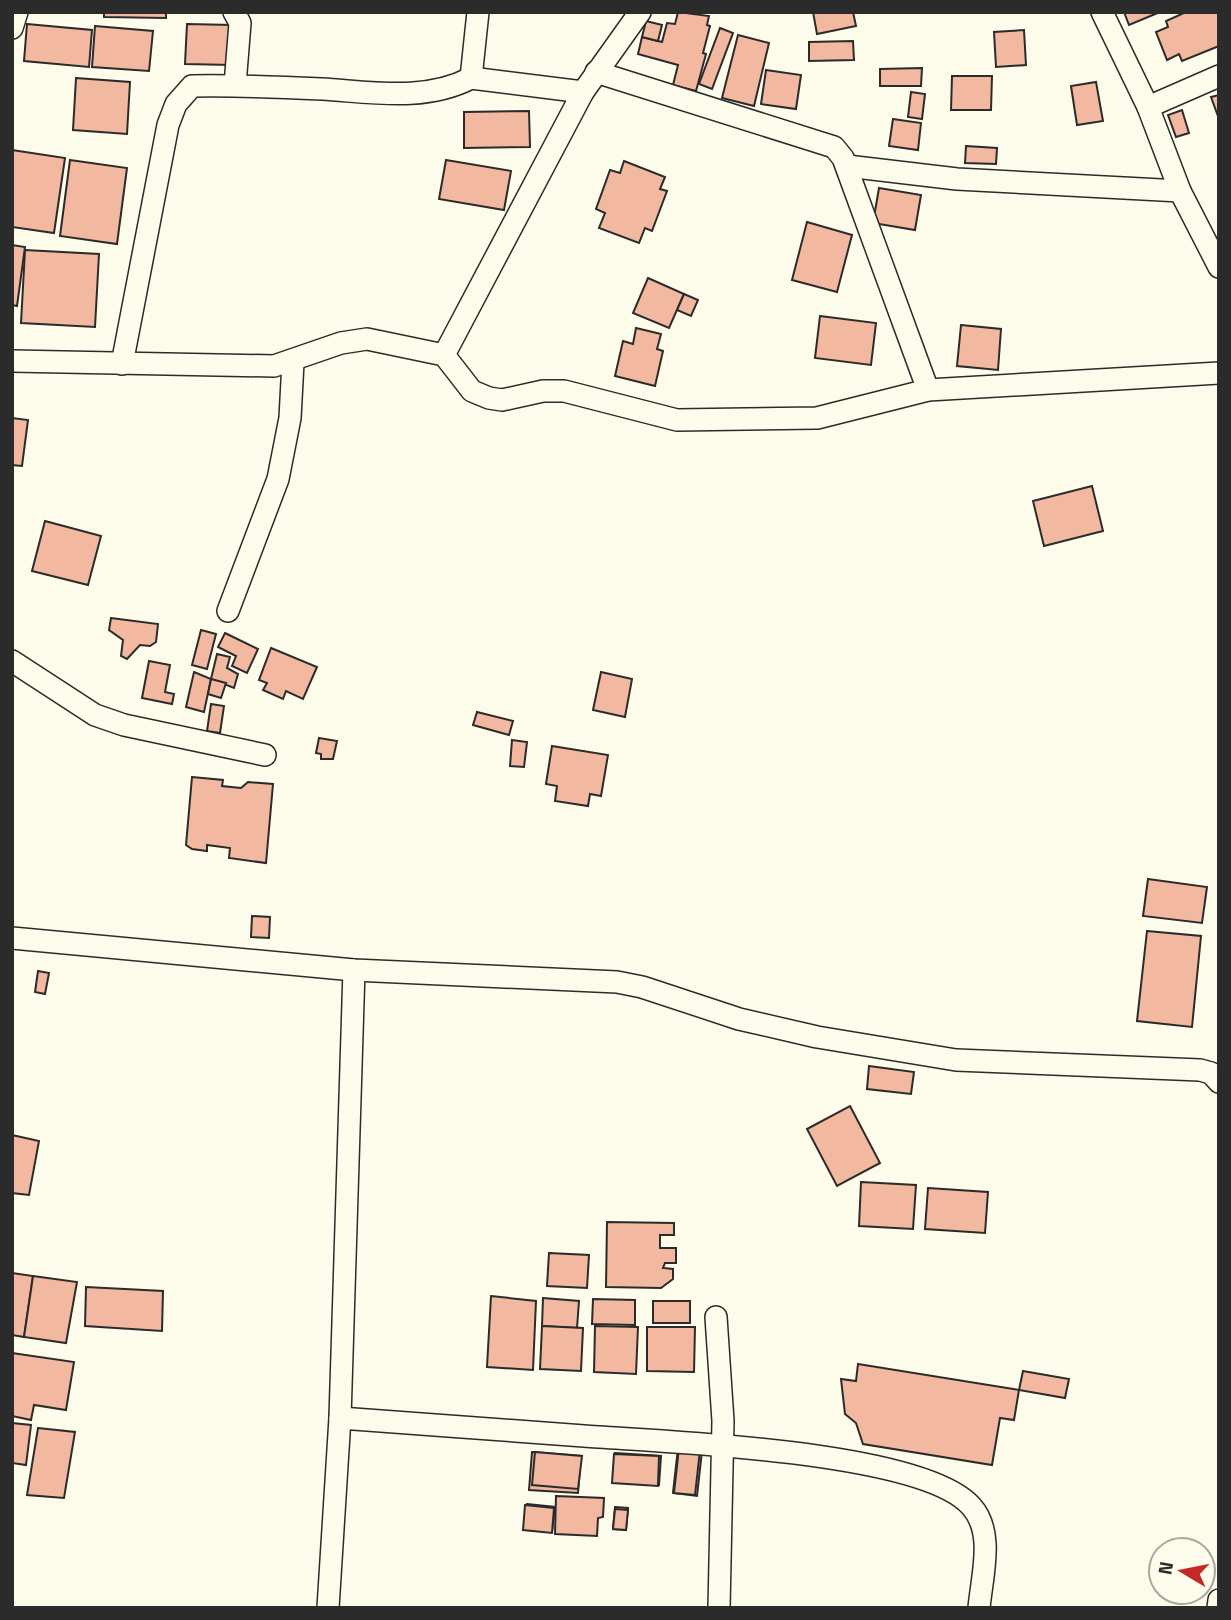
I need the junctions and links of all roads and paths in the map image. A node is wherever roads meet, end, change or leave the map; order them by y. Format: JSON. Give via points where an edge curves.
{"nodes":[{"id":1,"x":18,"y":12,"type":"edge"},
{"id":2,"x":234,"y":12,"type":"edge"},
{"id":3,"x":478,"y":12,"type":"edge"},
{"id":4,"x":640,"y":12,"type":"edge"},
{"id":5,"x":1102,"y":12,"type":"edge"},
{"id":6,"x":12,"y":28,"type":"edge"},
{"id":7,"x":596,"y":72,"type":"junction"},
{"id":8,"x":1219,"y":76,"type":"edge"},
{"id":9,"x":471,"y":78,"type":"junction"},
{"id":10,"x":235,"y":85,"type":"junction"},
{"id":11,"x":583,"y":92,"type":"junction"},
{"id":12,"x":1148,"y":107,"type":"junction"},
{"id":13,"x":847,"y":166,"type":"junction"},
{"id":14,"x":1180,"y":191,"type":"junction"},
{"id":15,"x":1219,"y":267,"type":"edge"},
{"id":16,"x":444,"y":355,"type":"junction"},
{"id":17,"x":12,"y":361,"type":"edge"},
{"id":18,"x":293,"y":362,"type":"junction"},
{"id":19,"x":121,"y":364,"type":"junction"},
{"id":20,"x":1219,"y":373,"type":"edge"},
{"id":21,"x":928,"y":390,"type":"junction"},
{"id":22,"x":228,"y":611,"type":"dead end"},
{"id":23,"x":12,"y":662,"type":"edge"},
{"id":24,"x":265,"y":755,"type":"dead end"},
{"id":25,"x":12,"y":938,"type":"edge"},
{"id":26,"x":354,"y":970,"type":"junction"},
{"id":27,"x":1216,"y":1071,"type":"edge"},
{"id":28,"x":716,"y":1317,"type":"dead end"},
{"id":29,"x":340,"y":1418,"type":"junction"},
{"id":30,"x":723,"y":1446,"type":"junction"},
{"id":31,"x":1219,"y":1600,"type":"edge"},
{"id":32,"x":328,"y":1608,"type":"edge"},
{"id":33,"x":719,"y":1608,"type":"edge"},
{"id":34,"x":979,"y":1608,"type":"edge"},
{"id":35,"x":1218,"y":1608,"type":"edge"}],
"edges":[{"from":1,"to":6,"type":"street"},
{"from":2,"to":10,"type":"street","via":[[240,23]]},
{"from":3,"to":9,"type":"street"},
{"from":4,"to":7,"type":"street"},
{"from":5,"to":12,"type":"street"},
{"from":7,"to":11,"type":"street"},
{"from":7,"to":13,"type":"street","via":[[834,147]]},
{"from":8,"to":12,"type":"street"},
{"from":9,"to":10,"type":"street","via":[[416,94]]},
{"from":9,"to":11,"type":"street"},
{"from":10,"to":19,"type":"street","via":[[192,86],[176,104]]},
{"from":11,"to":16,"type":"street"},
{"from":12,"to":14,"type":"street"},
{"from":13,"to":14,"type":"street","via":[[957,179]]},
{"from":13,"to":21,"type":"street"},
{"from":14,"to":15,"type":"street"},
{"from":16,"to":18,"type":"street","via":[[367,340],[341,343]]},
{"from":16,"to":21,"type":"street","via":[[472,391],[489,398],[564,391],[677,420],[817,418]]},
{"from":17,"to":19,"type":"street"},
{"from":18,"to":19,"type":"street","via":[[274,366]]},
{"from":18,"to":22,"type":"street","via":[[290,418],[278,479]]},
{"from":20,"to":21,"type":"street"},
{"from":23,"to":24,"type":"street","via":[[95,715]]},
{"from":25,"to":26,"type":"street"},
{"from":26,"to":27,"type":"street","via":[[617,982],[804,1034],[956,1060]]},
{"from":26,"to":29,"type":"street"},
{"from":28,"to":30,"type":"street"},
{"from":29,"to":30,"type":"street"},
{"from":29,"to":32,"type":"street"},
{"from":30,"to":33,"type":"street"},
{"from":30,"to":34,"type":"street","via":[[874,1466],[954,1491],[973,1508],[983,1528]]},
{"from":31,"to":35,"type":"street"}]}
